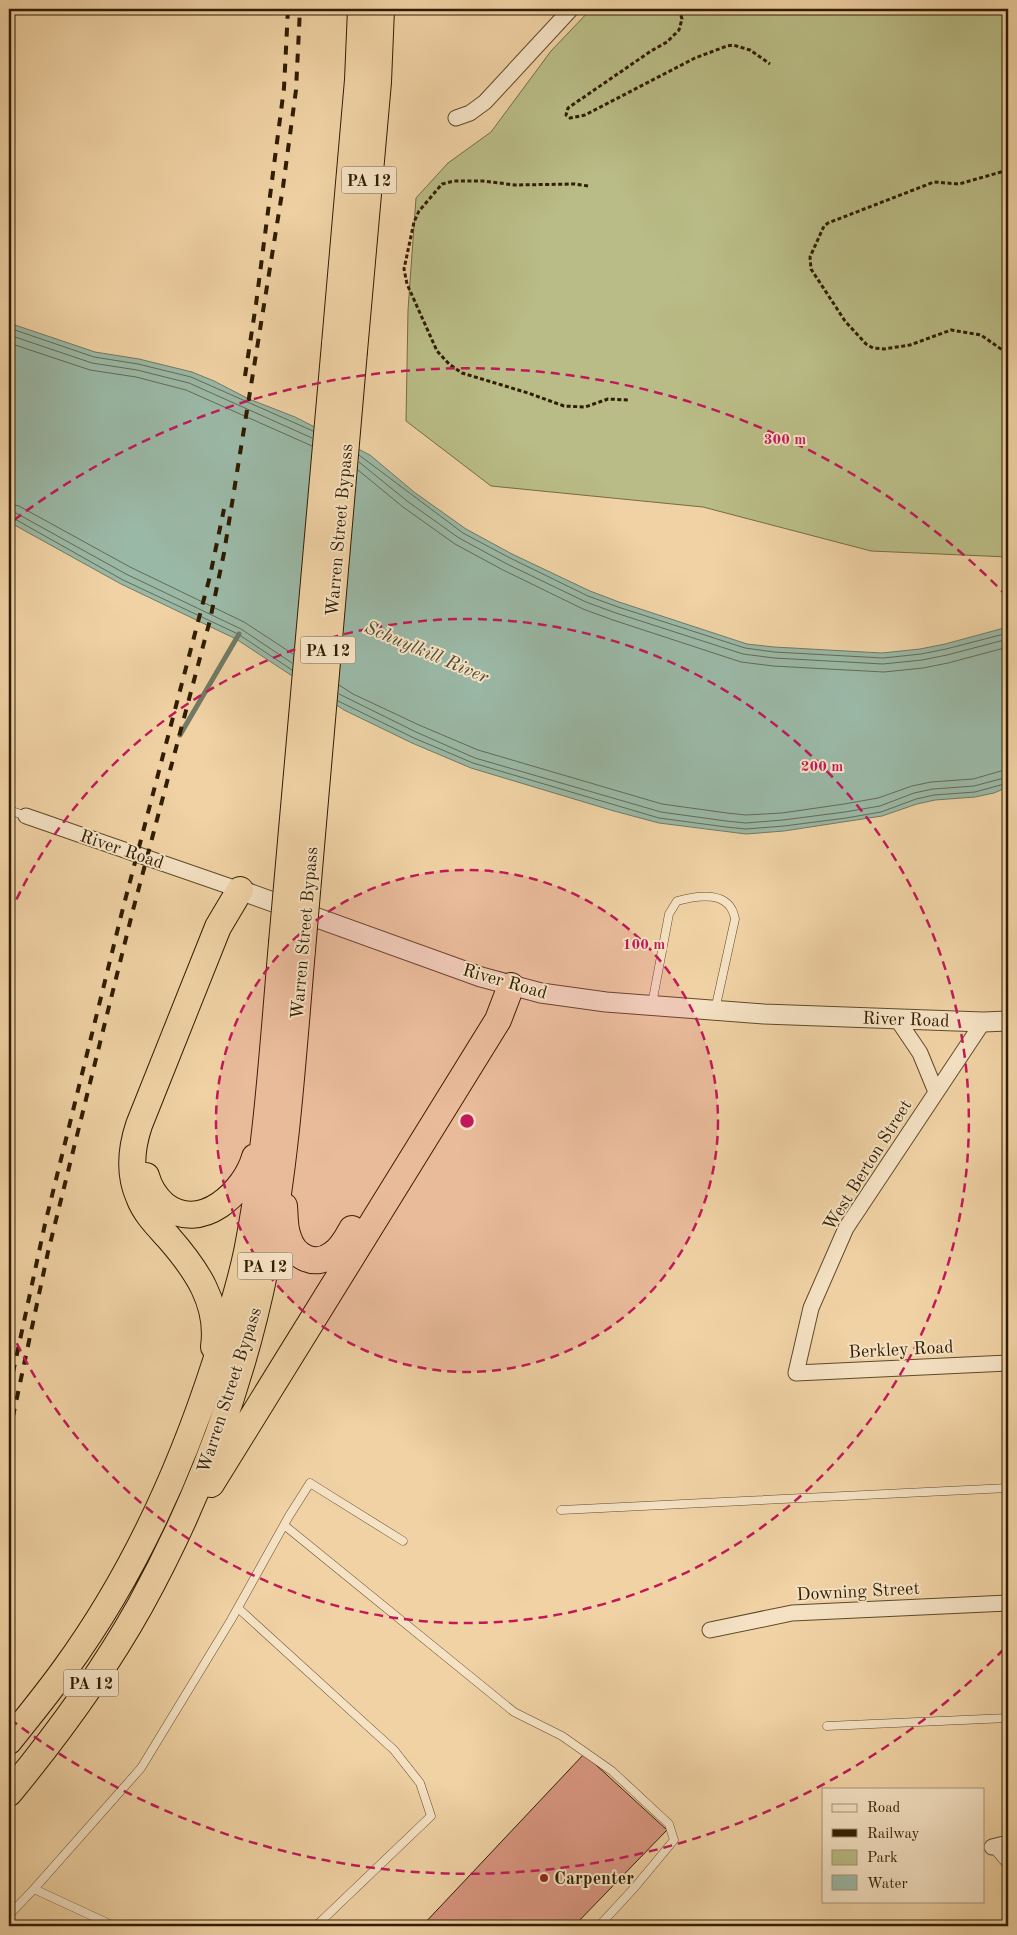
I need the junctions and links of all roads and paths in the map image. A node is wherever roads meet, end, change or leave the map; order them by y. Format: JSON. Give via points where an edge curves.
{"nodes":[{"id":1,"x":361,"y":9,"type":"edge"},
{"id":2,"x":381,"y":9,"type":"edge"},
{"id":3,"x":571,"y":9,"type":"edge"},
{"id":4,"x":679,"y":9,"type":"edge"},
{"id":5,"x":770,"y":64,"type":"dead end"},
{"id":6,"x":456,"y":118,"type":"dead end"},
{"id":7,"x":1008,"y":170,"type":"edge"},
{"id":8,"x":588,"y":186,"type":"dead end"},
{"id":9,"x":344,"y":347,"type":"junction"},
{"id":10,"x":1008,"y":354,"type":"edge"},
{"id":11,"x":628,"y":400,"type":"dead end"},
{"id":12,"x":9,"y":810,"type":"edge"},
{"id":13,"x":26,"y":816,"type":"joint"},
{"id":14,"x":240,"y":890,"type":"junction"},
{"id":15,"x":292,"y":946,"type":"junction"},
{"id":16,"x":511,"y":986,"type":"junction"},
{"id":17,"x":651,"y":1005,"type":"junction"},
{"id":18,"x":715,"y":1010,"type":"junction"},
{"id":19,"x":897,"y":1019,"type":"junction"},
{"id":20,"x":1008,"y":1021,"type":"edge"},
{"id":21,"x":983,"y":1022,"type":"junction"},
{"id":22,"x":936,"y":1092,"type":"junction"},
{"id":23,"x":266,"y":1119,"type":"junction"},
{"id":24,"x":282,"y":1165,"type":"junction"},
{"id":25,"x":1008,"y":1363,"type":"edge"},
{"id":26,"x":796,"y":1373,"type":"joint"},
{"id":27,"x":208,"y":1388,"type":"junction"},
{"id":28,"x":1008,"y":1488,"type":"edge"},
{"id":29,"x":561,"y":1510,"type":"dead end"},
{"id":30,"x":284,"y":1525,"type":"junction"},
{"id":31,"x":403,"y":1541,"type":"dead end"},
{"id":32,"x":160,"y":1565,"type":"junction"},
{"id":33,"x":1008,"y":1603,"type":"edge"},
{"id":34,"x":238,"y":1608,"type":"junction"},
{"id":35,"x":710,"y":1630,"type":"dead end"},
{"id":36,"x":1008,"y":1718,"type":"edge"},
{"id":37,"x":827,"y":1726,"type":"dead end"},
{"id":38,"x":9,"y":1740,"type":"edge"},
{"id":39,"x":9,"y":1793,"type":"edge"},
{"id":40,"x":1008,"y":1843,"type":"edge"},
{"id":41,"x":992,"y":1847,"type":"joint"},
{"id":42,"x":1008,"y":1866,"type":"edge"},
{"id":43,"x":34,"y":1889,"type":"junction"},
{"id":44,"x":9,"y":1915,"type":"edge"},
{"id":45,"x":114,"y":1926,"type":"edge"},
{"id":46,"x":316,"y":1926,"type":"edge"},
{"id":47,"x":599,"y":1926,"type":"edge"}],
"edges":[{"from":1,"to":9,"type":"highway","name":"Warren Street Bypass","number":"PA 12"},
{"from":2,"to":9,"type":"highway","name":"Warren Street Bypass","number":"PA 12","via":[[377,91]]},
{"from":3,"to":6,"type":"street","via":[[485,102]]},
{"from":4,"to":5,"type":"path","via":[[682,19],[676,34],[568,108],[566,115],[576,119],[585,116],[695,58],[727,46],[750,50]]},
{"from":7,"to":10,"type":"path","via":[[959,184],[934,182],[828,224],[824,226],[809,262],[846,321],[873,348],[910,345],[951,330],[981,335]]},
{"from":8,"to":11,"type":"path","via":[[483,181],[442,184],[414,222],[404,269],[407,284],[437,351],[448,364],[462,372],[564,406],[585,407],[608,399]]},
{"from":9,"to":15,"type":"highway","name":"Warren Street Bypass","number":"PA 12","bridge":true},
{"from":12,"to":13,"type":"lane"},
{"from":13,"to":14,"type":"street","name":"River Road"},
{"from":14,"to":16,"type":"street","name":"River Road"},
{"from":14,"to":23,"type":"highway","via":[[230,932],[147,1143],[145,1169],[154,1194],[169,1208],[188,1214],[221,1205],[248,1175]]},
{"from":14,"to":27,"type":"highway","via":[[218,927],[138,1125],[132,1155],[134,1183],[144,1207],[195,1269],[209,1296],[215,1340]]},
{"from":15,"to":23,"type":"highway","name":"Warren Street Bypass","number":"PA 12"},
{"from":15,"to":24,"type":"highway","name":"Warren Street Bypass","number":"PA 12","via":[[288,1121]]},
{"from":16,"to":17,"type":"street","name":"River Road","via":[[568,998]]},
{"from":16,"to":24,"type":"highway","via":[[486,1013],[344,1242],[327,1258],[305,1258],[292,1246],[285,1226]]},
{"from":16,"to":32,"type":"highway","via":[[498,1020]]},
{"from":17,"to":18,"type":"street","name":"River Road"},
{"from":17,"to":18,"type":"lane","via":[[669,914],[676,901],[702,896],[726,903],[735,919]]},
{"from":18,"to":19,"type":"street","name":"River Road"},
{"from":19,"to":21,"type":"street","name":"River Road"},
{"from":19,"to":22,"type":"street","name":"West Berton Street","via":[[920,1053]]},
{"from":20,"to":21,"type":"street","name":"River Road"},
{"from":21,"to":22,"type":"street","name":"West Berton Street"},
{"from":22,"to":26,"type":"street","name":"West Berton Street","via":[[846,1228],[811,1308]]},
{"from":23,"to":27,"type":"highway","name":"Warren Street Bypass","number":"PA 12","via":[[246,1253]]},
{"from":24,"to":32,"type":"highway","name":"Warren Street Bypass","number":"PA 12","via":[[267,1257],[242,1358],[200,1479]]},
{"from":25,"to":26,"type":"street","name":"Berkley Road"},
{"from":27,"to":38,"type":"highway","name":"Warren Street Bypass","number":"PA 12","via":[[158,1512],[115,1592],[66,1669]]},
{"from":28,"to":29,"type":"lane"},
{"from":30,"to":31,"type":"lane","via":[[310,1483]]},
{"from":30,"to":34,"type":"lane"},
{"from":30,"to":47,"type":"lane","via":[[514,1712],[562,1736],[612,1771],[669,1824],[674,1840]]},
{"from":32,"to":39,"type":"highway","name":"Warren Street Bypass","number":"PA 12","via":[[140,1606],[90,1685]]},
{"from":33,"to":35,"type":"street","name":"Downing Street","via":[[792,1613]]},
{"from":34,"to":43,"type":"lane","via":[[141,1768]]},
{"from":34,"to":46,"type":"lane","via":[[394,1750],[420,1783],[431,1816]]},
{"from":36,"to":37,"type":"lane"},
{"from":40,"to":41,"type":"street"},
{"from":41,"to":42,"type":"lane"},
{"from":43,"to":44,"type":"lane"},
{"from":43,"to":45,"type":"lane"}]}
